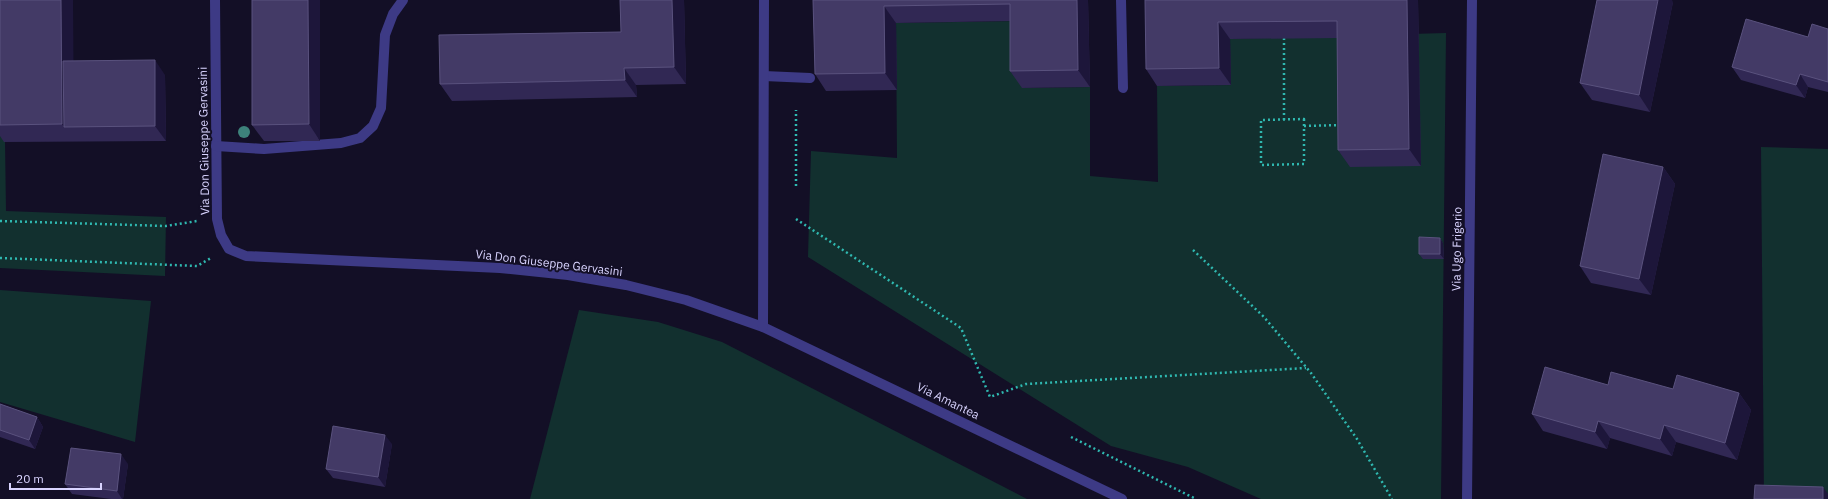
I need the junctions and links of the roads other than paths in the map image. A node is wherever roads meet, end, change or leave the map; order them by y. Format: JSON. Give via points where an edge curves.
{"nodes":[{"id":1,"x":215,"y":0,"type":"edge"},
{"id":2,"x":403,"y":0,"type":"edge"},
{"id":3,"x":764,"y":0,"type":"edge"},
{"id":4,"x":1121,"y":0,"type":"edge"},
{"id":5,"x":1472,"y":0,"type":"edge"},
{"id":6,"x":764,"y":76,"type":"junction"},
{"id":7,"x":810,"y":78,"type":"dead end"},
{"id":8,"x":1123,"y":88,"type":"dead end"},
{"id":9,"x":216,"y":146,"type":"junction"},
{"id":10,"x":763,"y":327,"type":"junction"},
{"id":11,"x":1122,"y":499,"type":"edge"},
{"id":12,"x":1467,"y":499,"type":"edge"}],
"edges":[{"from":1,"to":9,"type":"street","name":"Via Don Giuseppe Gervasini"},
{"from":2,"to":9,"type":"street","via":[[393,14],[385,35],[381,108],[373,126],[360,138],[341,143],[264,149]]},
{"from":3,"to":6,"type":"street"},
{"from":4,"to":8,"type":"street"},
{"from":5,"to":12,"type":"street","name":"Via Ugo Frigerio"},
{"from":6,"to":7,"type":"street"},
{"from":6,"to":10,"type":"street"},
{"from":9,"to":10,"type":"street","name":"Via Don Giuseppe Gervasini","via":[[217,219],[221,236],[229,249],[246,256],[500,268],[568,275],[626,285],[678,298]]},
{"from":10,"to":11,"type":"street","name":"Via Amantea"}]}
